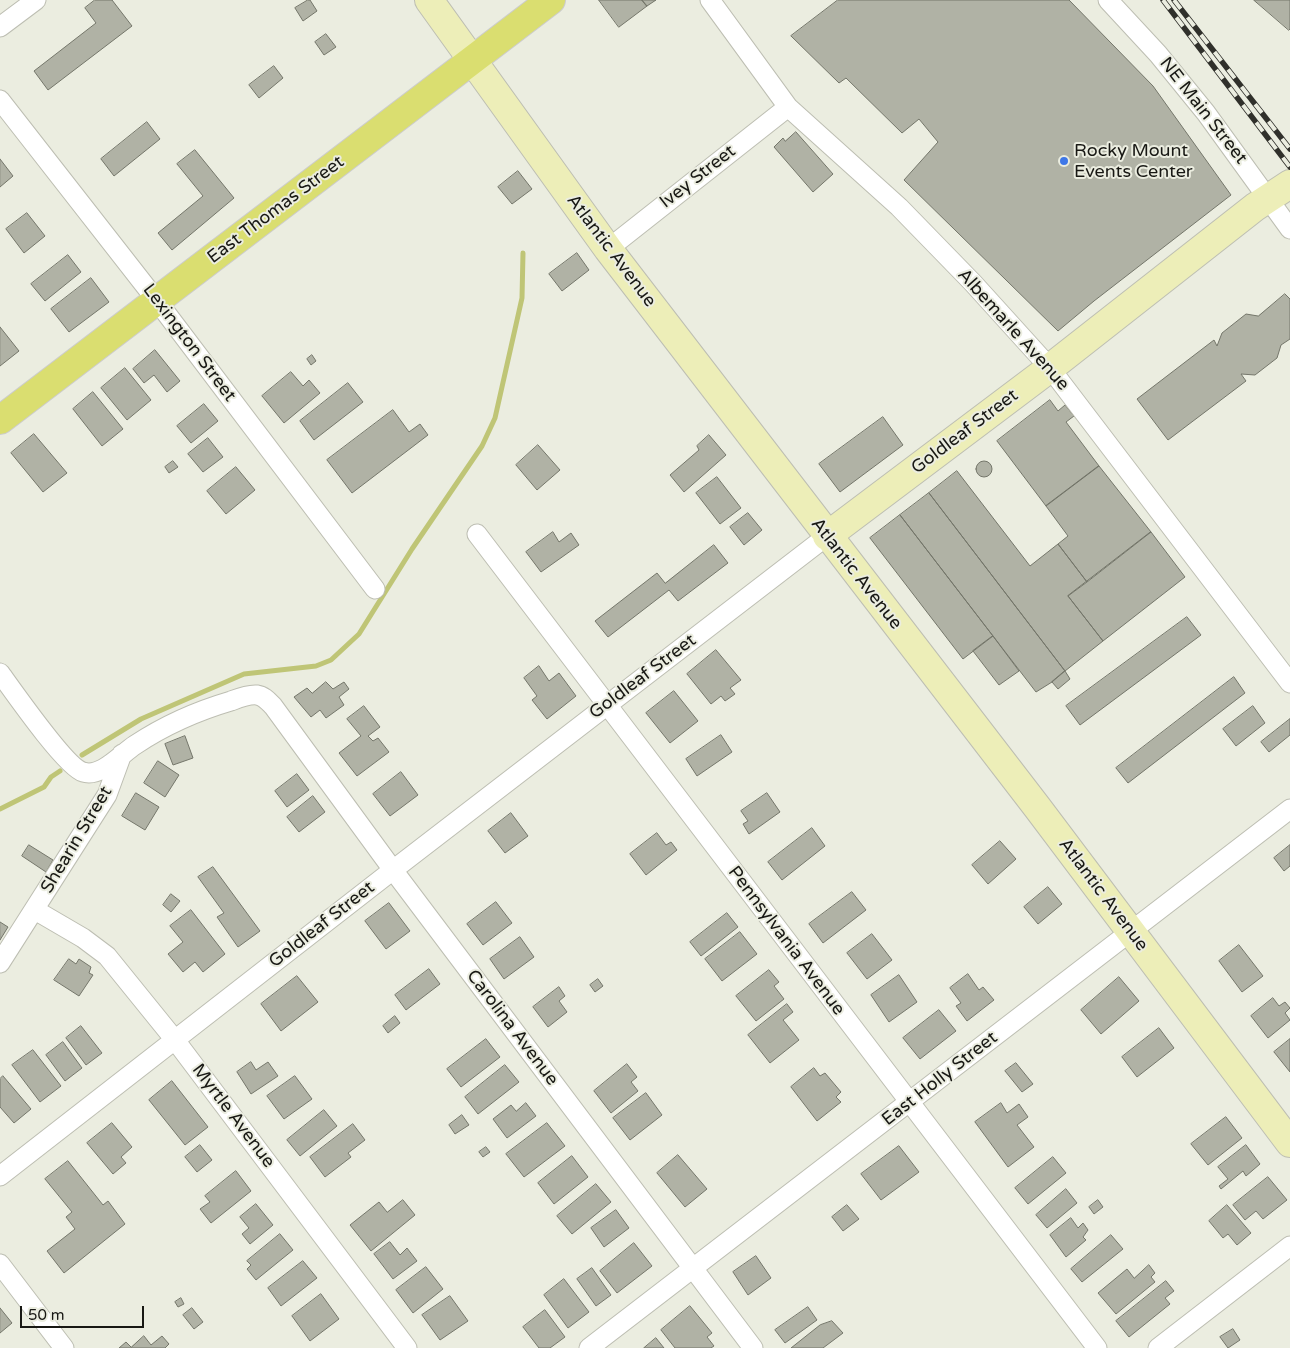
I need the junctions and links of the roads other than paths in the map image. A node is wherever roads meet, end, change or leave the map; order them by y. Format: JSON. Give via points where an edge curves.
{"nodes":[{"id":1,"x":36,"y":0,"type":"edge"},
{"id":2,"x":429,"y":0,"type":"edge"},
{"id":3,"x":551,"y":0,"type":"edge"},
{"id":4,"x":710,"y":0,"type":"edge"},
{"id":5,"x":1108,"y":0,"type":"edge"},
{"id":6,"x":0,"y":28,"type":"edge"},
{"id":7,"x":473,"y":60,"type":"junction"},
{"id":8,"x":0,"y":100,"type":"edge"},
{"id":9,"x":788,"y":107,"type":"junction"},
{"id":10,"x":1279,"y":191,"type":"edge"},
{"id":11,"x":1290,"y":229,"type":"edge"},
{"id":12,"x":608,"y":248,"type":"junction"},
{"id":13,"x":157,"y":301,"type":"junction"},
{"id":14,"x":1050,"y":368,"type":"junction"},
{"id":15,"x":0,"y":420,"type":"edge"},
{"id":16,"x":476,"y":534,"type":"dead end"},
{"id":17,"x":827,"y":536,"type":"junction"},
{"id":18,"x":375,"y":589,"type":"dead end"},
{"id":19,"x":0,"y":673,"type":"edge"},
{"id":20,"x":1290,"y":683,"type":"edge"},
{"id":21,"x":606,"y":705,"type":"junction"},
{"id":22,"x":122,"y":754,"type":"junction"},
{"id":23,"x":1290,"y":809,"type":"edge"},
{"id":24,"x":392,"y":870,"type":"junction"},
{"id":25,"x":35,"y":910,"type":"junction"},
{"id":26,"x":1131,"y":932,"type":"junction"},
{"id":27,"x":0,"y":963,"type":"edge"},
{"id":28,"x":176,"y":1040,"type":"junction"},
{"id":29,"x":910,"y":1103,"type":"junction"},
{"id":30,"x":1290,"y":1142,"type":"edge"},
{"id":31,"x":0,"y":1176,"type":"edge"},
{"id":32,"x":1290,"y":1246,"type":"edge"},
{"id":33,"x":0,"y":1264,"type":"edge"},
{"id":34,"x":693,"y":1267,"type":"junction"},
{"id":35,"x":6,"y":1286,"type":"edge"},
{"id":36,"x":64,"y":1348,"type":"edge"},
{"id":37,"x":407,"y":1348,"type":"edge"},
{"id":38,"x":589,"y":1348,"type":"edge"},
{"id":39,"x":753,"y":1348,"type":"edge"},
{"id":40,"x":1097,"y":1348,"type":"edge"},
{"id":41,"x":1158,"y":1348,"type":"edge"}],
"edges":[{"from":1,"to":6,"type":"street"},
{"from":2,"to":7,"type":"main road","name":"Atlantic Avenue"},
{"from":3,"to":7,"type":"main road","name":"East Thomas Street"},
{"from":4,"to":9,"type":"street","name":"Albemarle Avenue"},
{"from":5,"to":10,"type":"street","name":"NE Main Street"},
{"from":7,"to":12,"type":"main road","name":"Atlantic Avenue"},
{"from":7,"to":13,"type":"main road","name":"East Thomas Street"},
{"from":8,"to":13,"type":"street","name":"Lexington Street"},
{"from":9,"to":12,"type":"street","name":"Ivey Street"},
{"from":9,"to":14,"type":"street","name":"Albemarle Avenue","via":[[899,207]]},
{"from":10,"to":11,"type":"street","name":"NE Main Street"},
{"from":10,"to":14,"type":"main road","name":"Goldleaf Street"},
{"from":12,"to":17,"type":"main road","name":"Atlantic Avenue"},
{"from":13,"to":15,"type":"main road","name":"East Thomas Street"},
{"from":13,"to":18,"type":"street","name":"Lexington Street"},
{"from":14,"to":17,"type":"main road","name":"Goldleaf Street"},
{"from":14,"to":20,"type":"street","name":"Albemarle Avenue"},
{"from":16,"to":21,"type":"street","name":"Pennsylvania Avenue"},
{"from":17,"to":21,"type":"street","name":"Goldleaf Street"},
{"from":17,"to":26,"type":"main road","name":"Atlantic Avenue"},
{"from":19,"to":22,"type":"street","via":[[43,730],[82,772],[92,773]]},
{"from":21,"to":24,"type":"street","name":"Goldleaf Street"},
{"from":21,"to":29,"type":"street","name":"Pennsylvania Avenue"},
{"from":22,"to":24,"type":"street","name":"Carolina Avenue","via":[[178,720],[218,704],[256,695],[266,698]]},
{"from":22,"to":25,"type":"street","name":"Shearin Street","via":[[107,795]]},
{"from":23,"to":26,"type":"street","name":"East Holly Street"},
{"from":24,"to":28,"type":"street","name":"Goldleaf Street"},
{"from":24,"to":34,"type":"street","name":"Carolina Avenue"},
{"from":25,"to":27,"type":"street","name":"Shearin Street"},
{"from":25,"to":28,"type":"street","name":"Myrtle Avenue","via":[[107,956]]},
{"from":26,"to":29,"type":"street","name":"East Holly Street"},
{"from":26,"to":30,"type":"main road","name":"Atlantic Avenue"},
{"from":28,"to":31,"type":"street","name":"Goldleaf Street"},
{"from":28,"to":37,"type":"street","name":"Myrtle Avenue"},
{"from":29,"to":34,"type":"street","name":"East Holly Street"},
{"from":29,"to":40,"type":"street","name":"Pennsylvania Avenue"},
{"from":32,"to":41,"type":"street"},
{"from":33,"to":35,"type":"street"},
{"from":34,"to":38,"type":"street","name":"East Holly Street"},
{"from":34,"to":39,"type":"street","name":"Carolina Avenue"},
{"from":35,"to":36,"type":"street"}]}
